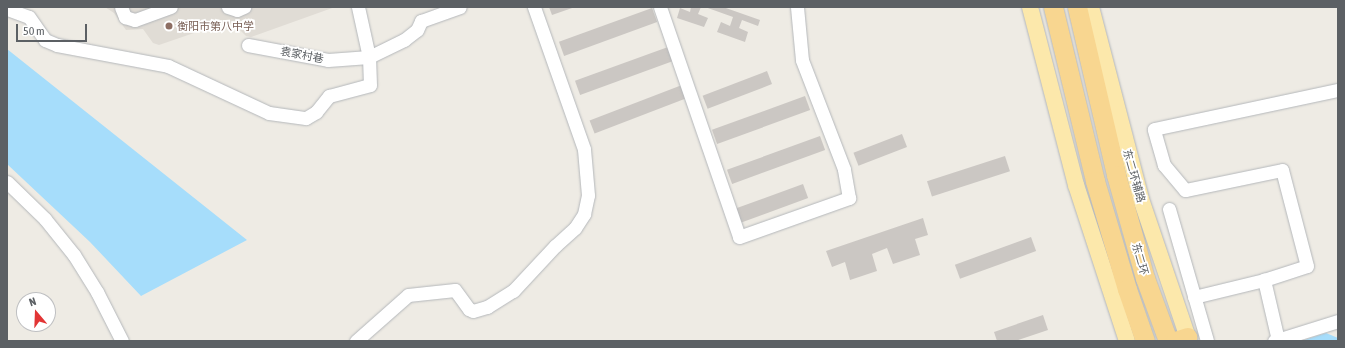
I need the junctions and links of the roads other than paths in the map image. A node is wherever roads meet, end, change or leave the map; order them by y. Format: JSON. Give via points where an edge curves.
{"nodes":[{"id":1,"x":121,"y":7,"type":"edge"},
{"id":2,"x":171,"y":7,"type":"edge"},
{"id":3,"x":228,"y":7,"type":"edge"},
{"id":4,"x":244,"y":7,"type":"edge"},
{"id":5,"x":358,"y":7,"type":"edge"},
{"id":6,"x":460,"y":7,"type":"edge"},
{"id":7,"x":534,"y":7,"type":"edge"},
{"id":8,"x":660,"y":7,"type":"edge"},
{"id":9,"x":797,"y":7,"type":"edge"},
{"id":10,"x":1024,"y":7,"type":"edge"},
{"id":11,"x":1030,"y":7,"type":"edge"},
{"id":12,"x":1038,"y":7,"type":"edge"},
{"id":13,"x":1053,"y":7,"type":"edge"},
{"id":14,"x":1077,"y":7,"type":"edge"},
{"id":15,"x":7,"y":9,"type":"edge"},
{"id":16,"x":1092,"y":10,"type":"edge"},
{"id":17,"x":1035,"y":31,"type":"junction"},
{"id":18,"x":248,"y":45,"type":"dead end"},
{"id":19,"x":369,"y":57,"type":"junction"},
{"id":20,"x":1338,"y":90,"type":"edge"},
{"id":21,"x":7,"y":182,"type":"edge"},
{"id":22,"x":1169,"y":209,"type":"dead end"},
{"id":23,"x":1264,"y":280,"type":"junction"},
{"id":24,"x":1194,"y":297,"type":"junction"},
{"id":25,"x":1338,"y":321,"type":"edge"},
{"id":26,"x":1184,"y":340,"type":"edge"},
{"id":27,"x":1276,"y":340,"type":"edge"},
{"id":28,"x":122,"y":341,"type":"edge"},
{"id":29,"x":356,"y":341,"type":"edge"},
{"id":30,"x":1127,"y":341,"type":"edge"},
{"id":31,"x":1145,"y":341,"type":"edge"},
{"id":32,"x":1168,"y":341,"type":"edge"},
{"id":33,"x":1207,"y":341,"type":"edge"}],
"edges":[{"from":1,"to":2,"type":"street","via":[[125,17],[135,20]]},
{"from":3,"to":4,"type":"street","via":[[237,10]]},
{"from":5,"to":19,"type":"street"},
{"from":6,"to":19,"type":"street","name":"袁家村巷","via":[[421,21],[417,30],[404,40]]},
{"from":7,"to":29,"type":"street","via":[[584,149],[588,194],[584,214],[575,228],[513,291],[487,307],[473,311],[469,309],[455,290],[408,295]]},
{"from":8,"to":9,"type":"street","via":[[739,237],[849,198],[844,169],[802,60]]},
{"from":10,"to":17,"type":"main road"},
{"from":11,"to":17,"type":"main road"},
{"from":12,"to":17,"type":"main road"},
{"from":13,"to":31,"type":"highway","name":"东二环","via":[[1095,182]]},
{"from":14,"to":32,"type":"highway","name":"东二环","via":[[1116,175],[1145,278]]},
{"from":15,"to":19,"type":"street","via":[[29,17],[45,40],[57,45],[168,66],[269,113],[306,118],[329,96],[370,85]]},
{"from":16,"to":26,"type":"main road","name":"东二环辅路","via":[[1141,200]]},
{"from":17,"to":30,"type":"main road","via":[[1076,185]]},
{"from":18,"to":19,"type":"street","name":"袁家村巷","via":[[328,60]]},
{"from":20,"to":23,"type":"street","via":[[1154,130],[1164,165],[1185,190],[1282,170],[1307,266]]},
{"from":21,"to":28,"type":"street","via":[[45,219],[74,255],[98,292]]},
{"from":22,"to":24,"type":"street"},
{"from":23,"to":24,"type":"street"},
{"from":23,"to":27,"type":"street"},
{"from":24,"to":33,"type":"street"},
{"from":25,"to":27,"type":"street"}]}
